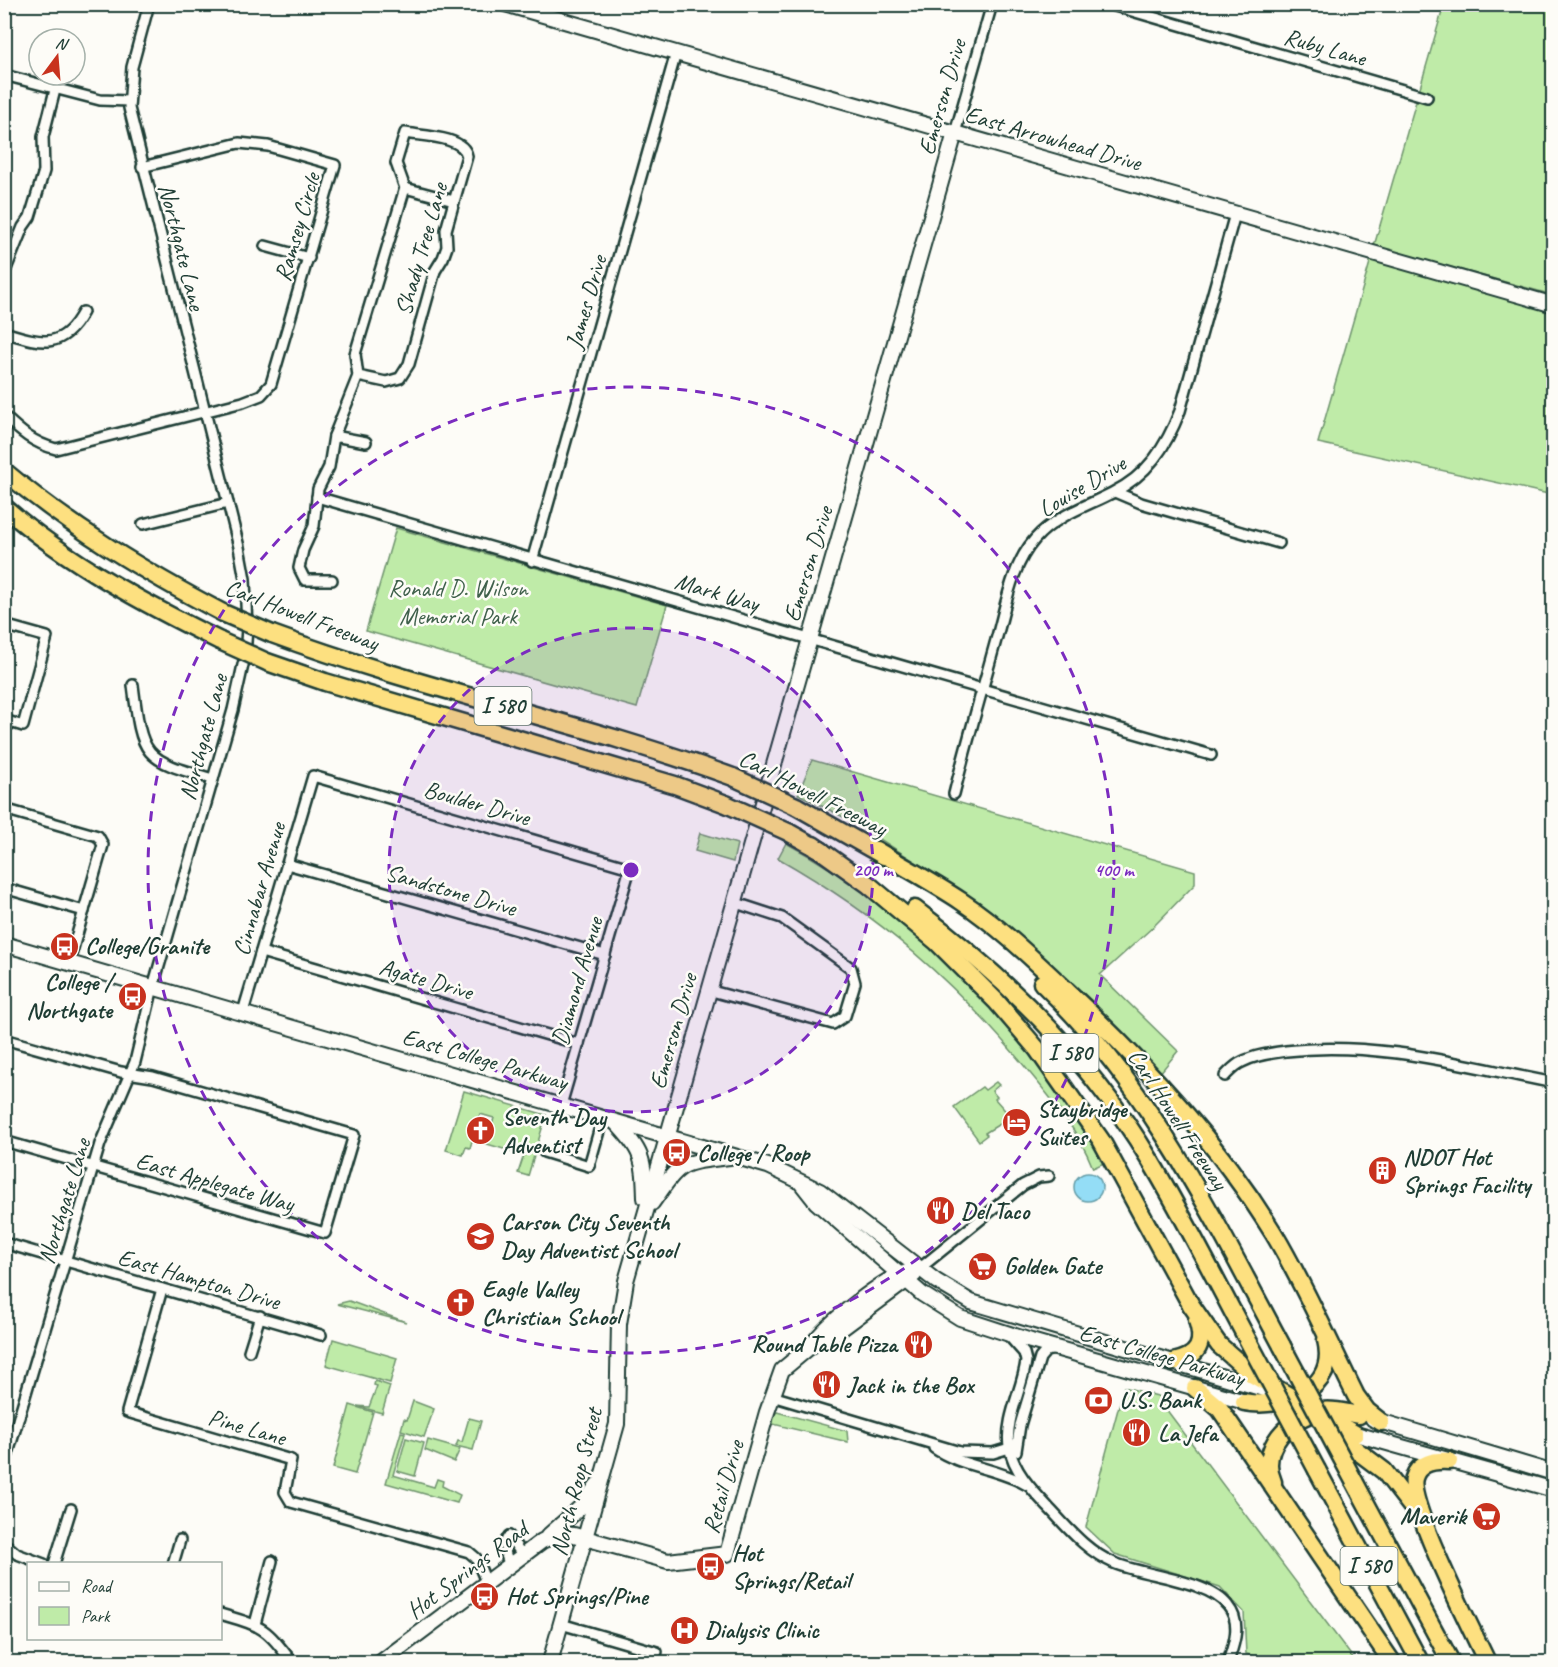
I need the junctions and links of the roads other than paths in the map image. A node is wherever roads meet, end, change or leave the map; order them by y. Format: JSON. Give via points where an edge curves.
{"nodes":[{"id":1,"x":149,"y":4,"type":"edge"},
{"id":2,"x":505,"y":4,"type":"edge"},
{"id":3,"x":992,"y":4,"type":"edge"},
{"id":4,"x":1108,"y":4,"type":"edge"},
{"id":5,"x":676,"y":54,"type":"junction"},
{"id":6,"x":4,"y":75,"type":"edge"},
{"id":7,"x":55,"y":90,"type":"junction"},
{"id":8,"x":1428,"y":97,"type":"dead end"},
{"id":9,"x":129,"y":102,"type":"junction"},
{"id":10,"x":955,"y":133,"type":"junction"},
{"id":11,"x":142,"y":167,"type":"junction"},
{"id":12,"x":405,"y":188,"type":"junction"},
{"id":13,"x":454,"y":201,"type":"junction"},
{"id":14,"x":1235,"y":214,"type":"junction"},
{"id":15,"x":265,"y":246,"type":"dead end"},
{"id":16,"x":309,"y":258,"type":"junction"},
{"id":17,"x":4,"y":274,"type":"edge"},
{"id":18,"x":1554,"y":305,"type":"edge"},
{"id":19,"x":83,"y":312,"type":"dead end"},
{"id":20,"x":4,"y":332,"type":"edge"},
{"id":21,"x":358,"y":376,"type":"junction"},
{"id":22,"x":205,"y":413,"type":"junction"},
{"id":23,"x":4,"y":416,"type":"edge"},
{"id":24,"x":334,"y":436,"type":"junction"},
{"id":25,"x":366,"y":442,"type":"dead end"},
{"id":26,"x":4,"y":471,"type":"edge"},
{"id":27,"x":1115,"y":492,"type":"junction"},
{"id":28,"x":317,"y":497,"type":"junction"},
{"id":29,"x":228,"y":503,"type":"junction"},
{"id":30,"x":4,"y":507,"type":"edge"},
{"id":31,"x":143,"y":524,"type":"dead end"},
{"id":32,"x":1279,"y":543,"type":"dead end"},
{"id":33,"x":532,"y":561,"type":"junction"},
{"id":34,"x":332,"y":580,"type":"dead end"},
{"id":35,"x":4,"y":625,"type":"edge"},
{"id":36,"x":809,"y":639,"type":"junction"},
{"id":37,"x":133,"y":685,"type":"dead end"},
{"id":38,"x":981,"y":690,"type":"junction"},
{"id":39,"x":4,"y":720,"type":"edge"},
{"id":40,"x":1211,"y":755,"type":"dead end"},
{"id":41,"x":313,"y":776,"type":"joint"},
{"id":42,"x":213,"y":779,"type":"junction"},
{"id":43,"x":954,"y":794,"type":"dead end"},
{"id":44,"x":4,"y":809,"type":"edge"},
{"id":45,"x":813,"y":845,"type":"junction"},
{"id":46,"x":876,"y":850,"type":"junction"},
{"id":47,"x":287,"y":864,"type":"junction"},
{"id":48,"x":630,"y":868,"type":"joint"},
{"id":49,"x":4,"y":888,"type":"edge"},
{"id":50,"x":733,"y":902,"type":"junction"},
{"id":51,"x":84,"y":911,"type":"junction"},
{"id":52,"x":4,"y":944,"type":"edge"},
{"id":53,"x":261,"y":952,"type":"junction"},
{"id":54,"x":604,"y":955,"type":"junction"},
{"id":55,"x":69,"y":962,"type":"junction"},
{"id":56,"x":153,"y":987,"type":"junction"},
{"id":57,"x":708,"y":990,"type":"junction"},
{"id":58,"x":243,"y":1012,"type":"junction"},
{"id":59,"x":4,"y":1039,"type":"edge"},
{"id":60,"x":579,"y":1044,"type":"junction"},
{"id":61,"x":130,"y":1073,"type":"junction"},
{"id":62,"x":1224,"y":1076,"type":"dead end"},
{"id":63,"x":1554,"y":1083,"type":"edge"},
{"id":64,"x":561,"y":1105,"type":"junction"},
{"id":65,"x":608,"y":1119,"type":"junction"},
{"id":66,"x":667,"y":1136,"type":"junction"},
{"id":67,"x":4,"y":1141,"type":"edge"},
{"id":68,"x":544,"y":1152,"type":"dead end"},
{"id":69,"x":738,"y":1156,"type":"junction"},
{"id":70,"x":93,"y":1168,"type":"junction"},
{"id":71,"x":1049,"y":1176,"type":"dead end"},
{"id":72,"x":801,"y":1183,"type":"junction"},
{"id":73,"x":645,"y":1212,"type":"junction"},
{"id":74,"x":4,"y":1243,"type":"edge"},
{"id":75,"x":66,"y":1261,"type":"junction"},
{"id":76,"x":919,"y":1269,"type":"junction"},
{"id":77,"x":904,"y":1277,"type":"junction"},
{"id":78,"x":162,"y":1288,"type":"junction"},
{"id":79,"x":1191,"y":1305,"type":"junction"},
{"id":80,"x":260,"y":1316,"type":"junction"},
{"id":81,"x":1324,"y":1333,"type":"junction"},
{"id":82,"x":1007,"y":1334,"type":"junction"},
{"id":83,"x":321,"y":1335,"type":"dead end"},
{"id":84,"x":1058,"y":1349,"type":"junction"},
{"id":85,"x":249,"y":1351,"type":"dead end"},
{"id":86,"x":1173,"y":1362,"type":"junction"},
{"id":87,"x":1248,"y":1384,"type":"joint"},
{"id":88,"x":1195,"y":1388,"type":"junction"},
{"id":89,"x":772,"y":1396,"type":"junction"},
{"id":90,"x":1288,"y":1400,"type":"junction"},
{"id":91,"x":1244,"y":1402,"type":"junction"},
{"id":92,"x":1359,"y":1415,"type":"junction"},
{"id":93,"x":1310,"y":1417,"type":"junction"},
{"id":94,"x":1381,"y":1422,"type":"junction"},
{"id":95,"x":1354,"y":1434,"type":"joint"},
{"id":96,"x":925,"y":1442,"type":"junction"},
{"id":97,"x":1014,"y":1452,"type":"junction"},
{"id":98,"x":1449,"y":1461,"type":"junction"},
{"id":99,"x":4,"y":1467,"type":"edge"},
{"id":100,"x":1554,"y":1473,"type":"edge"},
{"id":101,"x":602,"y":1479,"type":"junction"},
{"id":102,"x":1028,"y":1486,"type":"junction"},
{"id":103,"x":1277,"y":1490,"type":"junction"},
{"id":104,"x":1554,"y":1490,"type":"edge"},
{"id":105,"x":71,"y":1509,"type":"dead end"},
{"id":106,"x":1428,"y":1532,"type":"junction"},
{"id":107,"x":586,"y":1538,"type":"junction"},
{"id":108,"x":180,"y":1540,"type":"dead end"},
{"id":109,"x":542,"y":1541,"type":"junction"},
{"id":110,"x":4,"y":1543,"type":"edge"},
{"id":111,"x":523,"y":1556,"type":"junction"},
{"id":112,"x":272,"y":1560,"type":"dead end"},
{"id":113,"x":41,"y":1562,"type":"edge"},
{"id":114,"x":54,"y":1562,"type":"edge"},
{"id":115,"x":173,"y":1562,"type":"edge"},
{"id":116,"x":511,"y":1565,"type":"junction"},
{"id":117,"x":487,"y":1584,"type":"junction"},
{"id":118,"x":222,"y":1615,"type":"edge"},
{"id":119,"x":255,"y":1624,"type":"junction"},
{"id":120,"x":561,"y":1624,"type":"junction"},
{"id":121,"x":657,"y":1652,"type":"dead end"},
{"id":122,"x":292,"y":1662,"type":"edge"},
{"id":123,"x":381,"y":1662,"type":"edge"},
{"id":124,"x":550,"y":1662,"type":"edge"},
{"id":125,"x":1228,"y":1662,"type":"edge"},
{"id":126,"x":1392,"y":1662,"type":"edge"},
{"id":127,"x":1420,"y":1662,"type":"edge"},
{"id":128,"x":1451,"y":1662,"type":"edge"},
{"id":129,"x":1487,"y":1662,"type":"edge"}],
"edges":[{"from":1,"to":9,"type":"street","name":"Northgate Lane","via":[[132,67]]},
{"from":2,"to":5,"type":"main road","name":"East Arrowhead Drive"},
{"from":3,"to":10,"type":"street","name":"Emerson Drive"},
{"from":4,"to":8,"type":"street","name":"Ruby Lane"},
{"from":5,"to":10,"type":"main road","name":"East Arrowhead Drive"},
{"from":5,"to":33,"type":"street","name":"James Drive"},
{"from":6,"to":7,"type":"street"},
{"from":7,"to":9,"type":"street","via":[[108,102]]},
{"from":7,"to":17,"type":"street","via":[[43,137],[44,171],[30,217]]},
{"from":9,"to":11,"type":"street","name":"Northgate Lane"},
{"from":10,"to":14,"type":"main road","name":"East Arrowhead Drive"},
{"from":10,"to":36,"type":"main road","name":"Emerson Drive"},
{"from":11,"to":16,"type":"street","name":"Ramsey Circle","via":[[239,143],[268,146],[334,165]]},
{"from":11,"to":22,"type":"street","name":"Northgate Lane"},
{"from":12,"to":13,"type":"street"},
{"from":12,"to":13,"type":"street","name":"Shady Tree Lane","via":[[396,163],[405,133],[458,143],[467,156]]},
{"from":12,"to":21,"type":"street","name":"Shady Tree Lane","via":[[356,354]]},
{"from":13,"to":21,"type":"street","name":"Shady Tree Lane","via":[[444,258],[435,271],[406,372],[392,382]]},
{"from":14,"to":18,"type":"main road","name":"East Arrowhead Drive"},
{"from":14,"to":27,"type":"street","name":"Louise Drive","via":[[1169,440],[1158,457]]},
{"from":15,"to":16,"type":"street"},
{"from":16,"to":22,"type":"street","name":"Ramsey Circle","via":[[271,384],[253,399]]},
{"from":19,"to":20,"type":"street","via":[[72,330],[57,340],[42,342]]},
{"from":21,"to":24,"type":"street","name":"Shady Tree Lane"},
{"from":22,"to":23,"type":"street","name":"Ramsey Circle","via":[[56,448],[26,437]]},
{"from":22,"to":29,"type":"street","name":"Northgate Lane"},
{"from":24,"to":25,"type":"street"},
{"from":24,"to":28,"type":"street","name":"Shady Tree Lane","via":[[329,467]]},
{"from":26,"to":46,"type":"highway","name":"Carl Howell Freeway","number":"I 580","bridge":true,"via":[[83,533],[138,568],[223,613],[346,660],[681,758],[796,806]]},
{"from":27,"to":32,"type":"street"},
{"from":27,"to":38,"type":"street","name":"Louise Drive","via":[[1086,503],[1040,534],[1022,557]]},
{"from":28,"to":33,"type":"street","name":"Mark Way"},
{"from":28,"to":34,"type":"street","name":"Shady Tree Lane","via":[[314,526],[299,567],[305,580]]},
{"from":29,"to":31,"type":"street"},
{"from":29,"to":42,"type":"street","name":"Northgate Lane","via":[[245,579],[247,628],[237,692]]},
{"from":30,"to":45,"type":"highway","name":"Carl Howell Freeway","number":"I 580","bridge":true,"via":[[117,585],[267,662],[675,784]]},
{"from":33,"to":36,"type":"street","name":"Mark Way"},
{"from":35,"to":39,"type":"street","via":[[48,637],[23,726]]},
{"from":36,"to":38,"type":"street","name":"Mark Way"},
{"from":36,"to":50,"type":"main road","name":"Emerson Drive"},
{"from":37,"to":42,"type":"street","via":[[139,732],[151,753],[171,767]]},
{"from":38,"to":40,"type":"street","name":"Mark Way"},
{"from":38,"to":43,"type":"street","name":"Louise Drive"},
{"from":41,"to":47,"type":"street","name":"Cinnabar Avenue"},
{"from":41,"to":48,"type":"street","name":"Boulder Drive"},
{"from":42,"to":56,"type":"street","name":"Northgate Lane"},
{"from":44,"to":51,"type":"street","via":[[98,836],[103,845]]},
{"from":45,"to":79,"type":"highway","via":[[937,942],[1037,1049],[1101,1140]]},
{"from":45,"to":127,"type":"highway","name":"Carl Howell Freeway","number":"I 580","bridge":true,"via":[[872,880],[954,939],[1036,1015],[1085,1070],[1149,1159]]},
{"from":46,"to":81,"type":"highway","via":[[991,924],[1100,1022],[1167,1091],[1224,1160],[1262,1216]]},
{"from":46,"to":128,"type":"highway","name":"Carl Howell Freeway","number":"I 580","bridge":true,"via":[[966,914],[1056,996],[1144,1102],[1188,1171]]},
{"from":47,"to":53,"type":"street","name":"Cinnabar Avenue"},
{"from":47,"to":54,"type":"street","name":"Sandstone Drive"},
{"from":48,"to":54,"type":"street","name":"Diamond Avenue"},
{"from":49,"to":51,"type":"street"},
{"from":50,"to":57,"type":"main road","name":"Emerson Drive"},
{"from":50,"to":57,"type":"street","via":[[786,921],[851,968],[855,983],[845,1016],[833,1024]]},
{"from":51,"to":55,"type":"street"},
{"from":52,"to":55,"type":"main road","name":"East College Parkway"},
{"from":53,"to":58,"type":"street","name":"Cinnabar Avenue"},
{"from":53,"to":60,"type":"street","name":"Agate Drive"},
{"from":54,"to":60,"type":"street","name":"Diamond Avenue"},
{"from":55,"to":56,"type":"main road","name":"East College Parkway"},
{"from":56,"to":58,"type":"main road","name":"East College Parkway"},
{"from":56,"to":61,"type":"street","name":"Northgate Lane"},
{"from":57,"to":66,"type":"main road","name":"Emerson Drive"},
{"from":58,"to":64,"type":"main road","name":"East College Parkway"},
{"from":59,"to":61,"type":"street"},
{"from":60,"to":64,"type":"street","name":"Diamond Avenue"},
{"from":61,"to":70,"type":"street","name":"Northgate Lane"},
{"from":61,"to":70,"type":"street","name":"East Applegate Way","via":[[354,1135],[325,1233]]},
{"from":62,"to":63,"type":"street","via":[[1251,1058],[1339,1048],[1389,1052]]},
{"from":64,"to":65,"type":"main road","name":"East College Parkway"},
{"from":65,"to":66,"type":"main road","name":"East College Parkway"},
{"from":65,"to":68,"type":"street","via":[[588,1166]]},
{"from":65,"to":73,"type":"main road","via":[[639,1151],[644,1166]]},
{"from":66,"to":69,"type":"main road","name":"East College Parkway"},
{"from":66,"to":73,"type":"main road","name":"North Roop Street"},
{"from":67,"to":70,"type":"street","name":"East Applegate Way"},
{"from":69,"to":72,"type":"main road","name":"East College Parkway","via":[[774,1168]]},
{"from":69,"to":73,"type":"main road","via":[[682,1165],[674,1170]]},
{"from":70,"to":75,"type":"street","name":"Northgate Lane"},
{"from":71,"to":76,"type":"street","via":[[1023,1185]]},
{"from":72,"to":76,"type":"main road","name":"East College Parkway","via":[[820,1191]]},
{"from":72,"to":77,"type":"main road","name":"East College Parkway","via":[[816,1202]]},
{"from":73,"to":101,"type":"main road","name":"North Roop Street","via":[[621,1305],[619,1408]]},
{"from":74,"to":75,"type":"street","name":"East Hampton Drive"},
{"from":75,"to":78,"type":"street","name":"East Hampton Drive"},
{"from":75,"to":99,"type":"street","name":"Northgate Lane"},
{"from":76,"to":77,"type":"main road","name":"Retail Drive"},
{"from":76,"to":86,"type":"main road","name":"East College Parkway","via":[[953,1292],[987,1308]]},
{"from":77,"to":82,"type":"main road","name":"East College Parkway","via":[[951,1313]]},
{"from":77,"to":89,"type":"main road","name":"Retail Drive","via":[[829,1338],[812,1345],[782,1370]]},
{"from":78,"to":80,"type":"street","name":"East Hampton Drive"},
{"from":78,"to":117,"type":"street","name":"Pine Lane","via":[[127,1412],[291,1460],[285,1492],[291,1502],[469,1552],[476,1558]]},
{"from":79,"to":86,"type":"highway","via":[[1201,1345],[1191,1357]]},
{"from":79,"to":90,"type":"highway","via":[[1236,1362]]},
{"from":80,"to":83,"type":"street","name":"East Hampton Drive"},
{"from":80,"to":85,"type":"street"},
{"from":81,"to":90,"type":"highway","via":[[1328,1357],[1322,1375],[1306,1394]]},
{"from":81,"to":94,"type":"highway","via":[[1359,1400]]},
{"from":82,"to":84,"type":"main road","name":"East College Parkway"},
{"from":82,"to":97,"type":"street","via":[[1026,1361],[1009,1433]]},
{"from":84,"to":88,"type":"main road","name":"East College Parkway"},
{"from":84,"to":97,"type":"street","via":[[1046,1351],[1040,1358]]},
{"from":86,"to":87,"type":"main road","name":"East College Parkway"},
{"from":87,"to":90,"type":"highway"},
{"from":88,"to":91,"type":"main road","name":"East College Parkway"},
{"from":88,"to":103,"type":"highway","via":[[1220,1409]]},
{"from":89,"to":96,"type":"street"},
{"from":89,"to":107,"type":"main road","name":"Retail Drive","via":[[727,1554],[668,1561]]},
{"from":90,"to":91,"type":"highway","via":[[1262,1405]]},
{"from":90,"to":92,"type":"main road"},
{"from":90,"to":93,"type":"highway"},
{"from":91,"to":93,"type":"main road","name":"East College Parkway"},
{"from":92,"to":93,"type":"highway","via":[[1335,1411]]},
{"from":92,"to":94,"type":"main road"},
{"from":93,"to":95,"type":"highway"},
{"from":93,"to":103,"type":"highway","via":[[1281,1433],[1271,1453],[1271,1477]]},
{"from":93,"to":106,"type":"highway","via":[[1384,1471]]},
{"from":94,"to":100,"type":"main road"},
{"from":95,"to":98,"type":"main road"},
{"from":96,"to":97,"type":"street","via":[[973,1454]]},
{"from":96,"to":102,"type":"street","via":[[957,1460],[1010,1475]]},
{"from":97,"to":102,"type":"street"},
{"from":98,"to":104,"type":"main road"},
{"from":98,"to":106,"type":"highway","via":[[1427,1464],[1414,1479],[1415,1495]]},
{"from":101,"to":107,"type":"main road","name":"North Roop Street"},
{"from":101,"to":109,"type":"main road","via":[[582,1506]]},
{"from":102,"to":125,"type":"street","via":[[1097,1554],[1115,1564],[1222,1599],[1236,1625]]},
{"from":103,"to":126,"type":"highway"},
{"from":105,"to":114,"type":"street"},
{"from":106,"to":129,"type":"highway"},
{"from":107,"to":109,"type":"main road","name":"Hot Springs Road","via":[[559,1534]]},
{"from":107,"to":120,"type":"main road","name":"North Roop Street"},
{"from":108,"to":115,"type":"street"},
{"from":109,"to":111,"type":"main road","name":"Hot Springs Road"},
{"from":110,"to":113,"type":"street","via":[[16,1554]]},
{"from":111,"to":116,"type":"main road","name":"Hot Springs Road"},
{"from":111,"to":116,"type":"street","via":[[509,1536],[506,1557]]},
{"from":112,"to":119,"type":"street"},
{"from":116,"to":117,"type":"main road","name":"Hot Springs Road"},
{"from":117,"to":123,"type":"main road","name":"Hot Springs Road"},
{"from":118,"to":119,"type":"street"},
{"from":119,"to":122,"type":"street","via":[[268,1631]]},
{"from":120,"to":121,"type":"street"},
{"from":120,"to":124,"type":"main road","name":"North Roop Street"}]}
